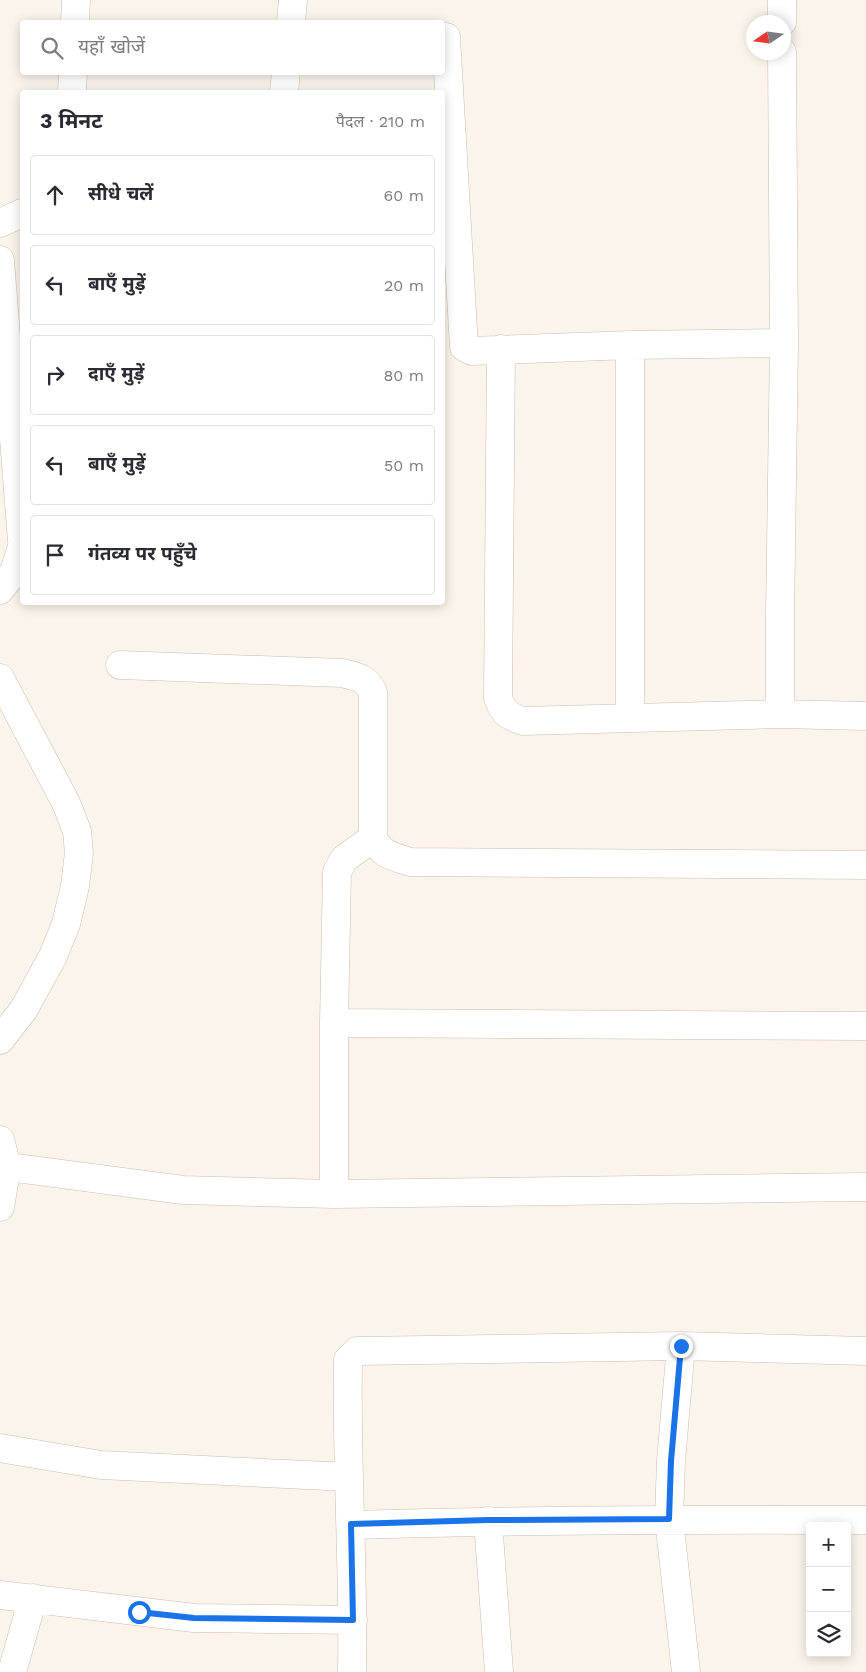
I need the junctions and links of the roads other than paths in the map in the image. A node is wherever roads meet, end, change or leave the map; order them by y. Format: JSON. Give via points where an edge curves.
{"nodes":[{"id":1,"x":76,"y":0,"type":"edge"},
{"id":2,"x":293,"y":0,"type":"edge"},
{"id":3,"x":782,"y":0,"type":"edge"},
{"id":4,"x":782,"y":15,"type":"edge"},
{"id":5,"x":75,"y":20,"type":"edge"},
{"id":6,"x":291,"y":20,"type":"edge"},
{"id":7,"x":446,"y":37,"type":"dead end"},
{"id":8,"x":782,"y":60,"type":"edge"},
{"id":9,"x":73,"y":75,"type":"edge"},
{"id":10,"x":286,"y":75,"type":"edge"},
{"id":11,"x":72,"y":90,"type":"edge"},
{"id":12,"x":284,"y":90,"type":"edge"},
{"id":13,"x":20,"y":214,"type":"edge"},
{"id":14,"x":0,"y":223,"type":"edge"},
{"id":15,"x":450,"y":225,"type":"edge"},
{"id":16,"x":0,"y":260,"type":"edge"},
{"id":17,"x":784,"y":343,"type":"junction"},
{"id":18,"x":630,"y":345,"type":"junction"},
{"id":19,"x":501,"y":349,"type":"junction"},
{"id":20,"x":20,"y":515,"type":"edge"},
{"id":21,"x":20,"y":553,"type":"edge"},
{"id":22,"x":0,"y":590,"type":"edge"},
{"id":23,"x":120,"y":665,"type":"dead end"},
{"id":24,"x":0,"y":678,"type":"edge"},
{"id":25,"x":780,"y":714,"type":"junction"},
{"id":26,"x":866,"y":716,"type":"edge"},
{"id":27,"x":630,"y":718,"type":"junction"},
{"id":28,"x":372,"y":838,"type":"junction"},
{"id":29,"x":866,"y":865,"type":"edge"},
{"id":30,"x":334,"y":1023,"type":"junction"},
{"id":31,"x":866,"y":1026,"type":"edge"},
{"id":32,"x":0,"y":1040,"type":"edge"},
{"id":33,"x":0,"y":1140,"type":"edge"},
{"id":34,"x":4,"y":1166,"type":"edge"},
{"id":35,"x":866,"y":1186,"type":"edge"},
{"id":36,"x":334,"y":1194,"type":"junction"},
{"id":37,"x":0,"y":1207,"type":"edge"},
{"id":38,"x":681,"y":1346,"type":"junction"},
{"id":39,"x":866,"y":1351,"type":"edge"},
{"id":40,"x":0,"y":1448,"type":"edge"},
{"id":41,"x":348,"y":1477,"type":"junction"},
{"id":42,"x":669,"y":1519,"type":"junction"},
{"id":43,"x":488,"y":1520,"type":"junction"},
{"id":44,"x":866,"y":1520,"type":"edge"},
{"id":45,"x":351,"y":1524,"type":"junction"},
{"id":46,"x":0,"y":1595,"type":"edge"},
{"id":47,"x":32,"y":1598,"type":"junction"},
{"id":48,"x":353,"y":1620,"type":"junction"},
{"id":49,"x":12,"y":1672,"type":"edge"},
{"id":50,"x":352,"y":1672,"type":"edge"},
{"id":51,"x":499,"y":1672,"type":"edge"},
{"id":52,"x":686,"y":1672,"type":"edge"}],
"edges":[{"from":1,"to":5,"type":"street"},
{"from":2,"to":6,"type":"street"},
{"from":3,"to":4,"type":"street"},
{"from":7,"to":15,"type":"street"},
{"from":8,"to":17,"type":"street"},
{"from":9,"to":11,"type":"street"},
{"from":10,"to":12,"type":"street"},
{"from":13,"to":14,"type":"street"},
{"from":15,"to":19,"type":"street","via":[[464,346],[472,351]]},
{"from":16,"to":20,"type":"street"},
{"from":17,"to":18,"type":"street"},
{"from":17,"to":25,"type":"street"},
{"from":18,"to":19,"type":"street"},
{"from":18,"to":27,"type":"street"},
{"from":19,"to":27,"type":"street","via":[[498,698],[509,716],[522,720]]},
{"from":21,"to":22,"type":"street","via":[[14,572]]},
{"from":23,"to":28,"type":"street","via":[[342,673],[368,682],[373,692]]},
{"from":24,"to":32,"type":"street","via":[[66,803],[76,831],[79,853],[66,924],[53,956],[24,1009]]},
{"from":25,"to":26,"type":"street"},
{"from":25,"to":27,"type":"street"},
{"from":28,"to":29,"type":"street","via":[[378,848],[389,855],[410,862]]},
{"from":28,"to":30,"type":"street","via":[[344,860],[337,872]]},
{"from":30,"to":31,"type":"street"},
{"from":30,"to":36,"type":"street"},
{"from":33,"to":34,"type":"street"},
{"from":34,"to":36,"type":"street","via":[[183,1190]]},
{"from":34,"to":37,"type":"street"},
{"from":35,"to":36,"type":"street"},
{"from":38,"to":39,"type":"street"},
{"from":38,"to":41,"type":"street","via":[[357,1351],[348,1360]]},
{"from":38,"to":42,"type":"street"},
{"from":40,"to":41,"type":"street","via":[[101,1464]]},
{"from":41,"to":45,"type":"street"},
{"from":42,"to":43,"type":"street"},
{"from":42,"to":44,"type":"street"},
{"from":42,"to":52,"type":"street"},
{"from":43,"to":45,"type":"street"},
{"from":43,"to":51,"type":"street"},
{"from":45,"to":48,"type":"street"},
{"from":46,"to":47,"type":"street"},
{"from":47,"to":48,"type":"street","via":[[194,1618]]},
{"from":47,"to":49,"type":"street"},
{"from":48,"to":50,"type":"street"}]}
